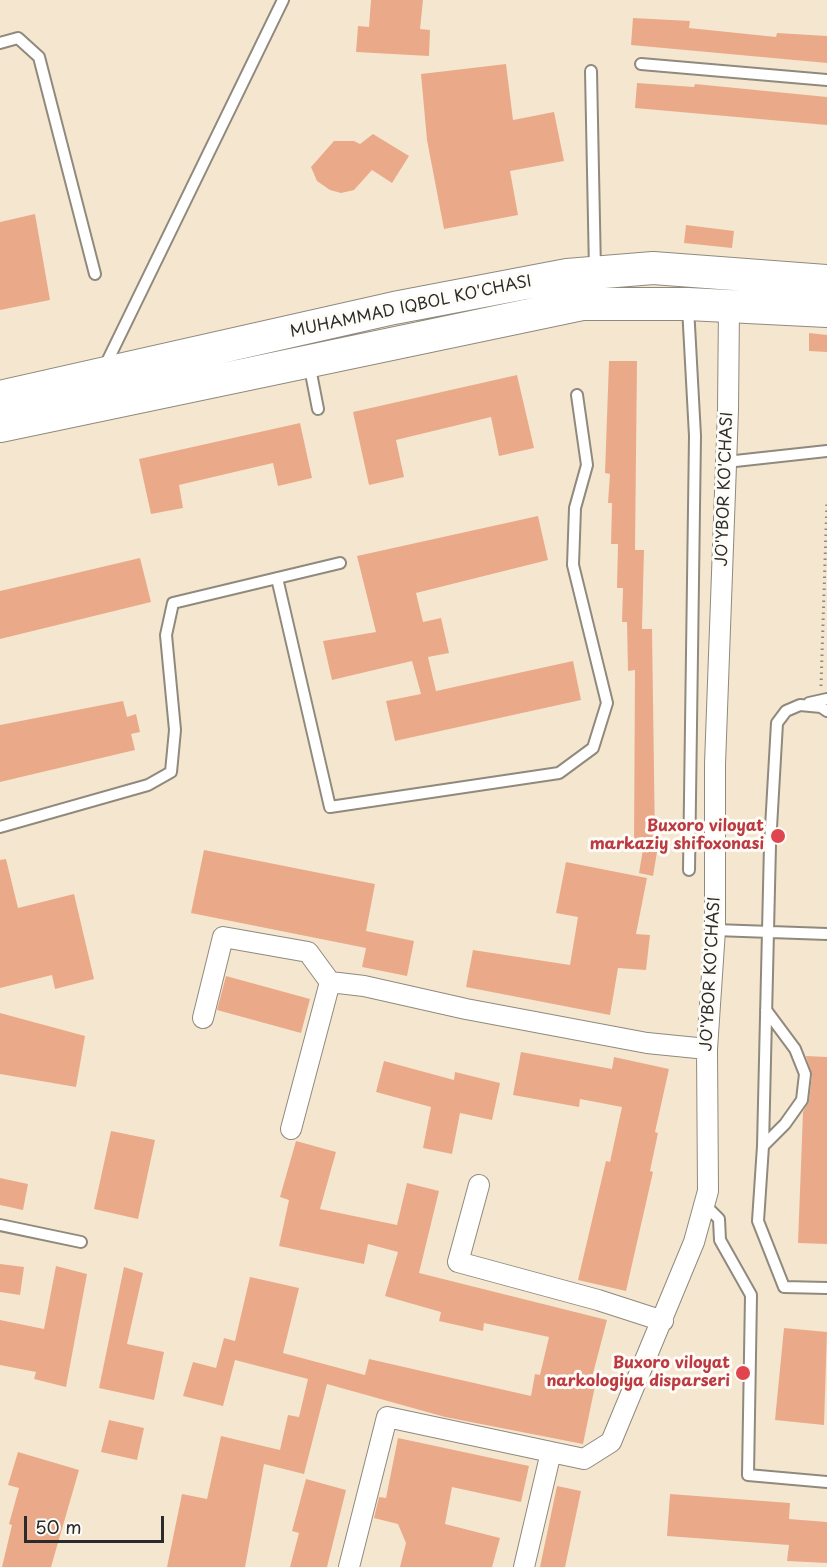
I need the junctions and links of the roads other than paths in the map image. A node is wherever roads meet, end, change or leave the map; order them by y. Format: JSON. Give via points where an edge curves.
{"nodes":[{"id":1,"x":283,"y":0,"type":"edge"},
{"id":2,"x":0,"y":44,"type":"edge"},
{"id":3,"x":641,"y":64,"type":"dead end"},
{"id":4,"x":591,"y":71,"type":"dead end"},
{"id":5,"x":827,"y":80,"type":"edge"},
{"id":6,"x":595,"y":271,"type":"junction"},
{"id":7,"x":95,"y":274,"type":"dead end"},
{"id":8,"x":827,"y":281,"type":"edge"},
{"id":9,"x":688,"y":304,"type":"junction"},
{"id":10,"x":729,"y":306,"type":"junction"},
{"id":11,"x":827,"y":311,"type":"edge"},
{"id":12,"x":308,"y":360,"type":"junction"},
{"id":13,"x":102,"y":374,"type":"junction"},
{"id":14,"x":577,"y":395,"type":"dead end"},
{"id":15,"x":0,"y":397,"type":"edge"},
{"id":16,"x":318,"y":409,"type":"dead end"},
{"id":17,"x":0,"y":426,"type":"edge"},
{"id":18,"x":827,"y":451,"type":"edge"},
{"id":19,"x":726,"y":462,"type":"junction"},
{"id":20,"x":340,"y":563,"type":"dead end"},
{"id":21,"x":276,"y":578,"type":"junction"},
{"id":22,"x":824,"y":699,"type":"edge"},
{"id":23,"x":800,"y":705,"type":"junction"},
{"id":24,"x":827,"y":711,"type":"edge"},
{"id":25,"x":0,"y":827,"type":"edge"},
{"id":26,"x":689,"y":870,"type":"dead end"},
{"id":27,"x":715,"y":930,"type":"junction"},
{"id":28,"x":768,"y":932,"type":"junction"},
{"id":29,"x":827,"y":934,"type":"edge"},
{"id":30,"x":330,"y":982,"type":"junction"},
{"id":31,"x":765,"y":1010,"type":"junction"},
{"id":32,"x":203,"y":1018,"type":"dead end"},
{"id":33,"x":707,"y":1049,"type":"junction"},
{"id":34,"x":291,"y":1129,"type":"dead end"},
{"id":35,"x":763,"y":1146,"type":"junction"},
{"id":36,"x":479,"y":1185,"type":"dead end"},
{"id":37,"x":704,"y":1204,"type":"junction"},
{"id":38,"x":0,"y":1225,"type":"edge"},
{"id":39,"x":81,"y":1242,"type":"dead end"},
{"id":40,"x":827,"y":1288,"type":"edge"},
{"id":41,"x":663,"y":1321,"type":"junction"},
{"id":42,"x":551,"y":1452,"type":"junction"},
{"id":43,"x":827,"y":1482,"type":"edge"},
{"id":44,"x":350,"y":1567,"type":"edge"},
{"id":45,"x":524,"y":1567,"type":"edge"}],
"edges":[{"from":1,"to":13,"type":"lane"},
{"from":2,"to":7,"type":"lane","via":[[18,38],[39,57]]},
{"from":3,"to":5,"type":"lane"},
{"from":4,"to":6,"type":"lane"},
{"from":6,"to":8,"type":"main road","name":"MUHAMMAD IQBOL KO'CHASI","via":[[652,268]]},
{"from":6,"to":13,"type":"main road","name":"MUHAMMAD IQBOL KO'CHASI","via":[[394,308]]},
{"from":9,"to":10,"type":"main road","name":"MUHAMMAD IQBOL KO'CHASI"},
{"from":9,"to":12,"type":"main road","name":"MUHAMMAD IQBOL KO'CHASI","via":[[582,304]]},
{"from":9,"to":26,"type":"lane","via":[[695,436]]},
{"from":10,"to":11,"type":"main road","name":"MUHAMMAD IQBOL KO'CHASI"},
{"from":10,"to":19,"type":"street","name":"JO'YBOR KO'CHASI"},
{"from":12,"to":16,"type":"lane"},
{"from":12,"to":17,"type":"main road","name":"MUHAMMAD IQBOL KO'CHASI"},
{"from":13,"to":15,"type":"main road","name":"MUHAMMAD IQBOL KO'CHASI"},
{"from":14,"to":21,"type":"lane","via":[[587,465],[575,508],[573,565],[607,703],[593,748],[559,773],[330,807]]},
{"from":18,"to":19,"type":"lane"},
{"from":19,"to":27,"type":"street","name":"JO'YBOR KO'CHASI","via":[[714,764]]},
{"from":20,"to":21,"type":"lane"},
{"from":21,"to":25,"type":"lane","via":[[173,603],[166,635],[175,730],[171,772],[148,785]]},
{"from":22,"to":23,"type":"lane"},
{"from":23,"to":24,"type":"lane"},
{"from":23,"to":28,"type":"lane","via":[[786,711],[777,723]]},
{"from":27,"to":28,"type":"lane"},
{"from":27,"to":33,"type":"street","name":"JO'YBOR KO'CHASI"},
{"from":28,"to":29,"type":"lane"},
{"from":28,"to":31,"type":"lane"},
{"from":30,"to":32,"type":"street","via":[[308,952],[224,938]]},
{"from":30,"to":33,"type":"street","via":[[647,1043]]},
{"from":30,"to":34,"type":"street"},
{"from":31,"to":35,"type":"lane"},
{"from":31,"to":35,"type":"lane","via":[[795,1049],[805,1074],[802,1100]]},
{"from":33,"to":37,"type":"street","name":"JO'YBOR KO'CHASI","via":[[708,1191]]},
{"from":35,"to":40,"type":"lane","via":[[758,1221],[784,1287]]},
{"from":36,"to":41,"type":"street","via":[[458,1262]]},
{"from":37,"to":41,"type":"street","name":"JO'YBOR KO'CHASI","via":[[694,1242]]},
{"from":37,"to":43,"type":"lane","via":[[719,1219],[720,1240],[751,1295],[748,1475]]},
{"from":38,"to":39,"type":"lane"},
{"from":41,"to":42,"type":"street","name":"JO'YBOR KO'CHASI","via":[[611,1442],[584,1459]]},
{"from":42,"to":44,"type":"street","name":"JO'YBOR KO'CHASI","via":[[387,1417]]},
{"from":42,"to":45,"type":"street"}]}
